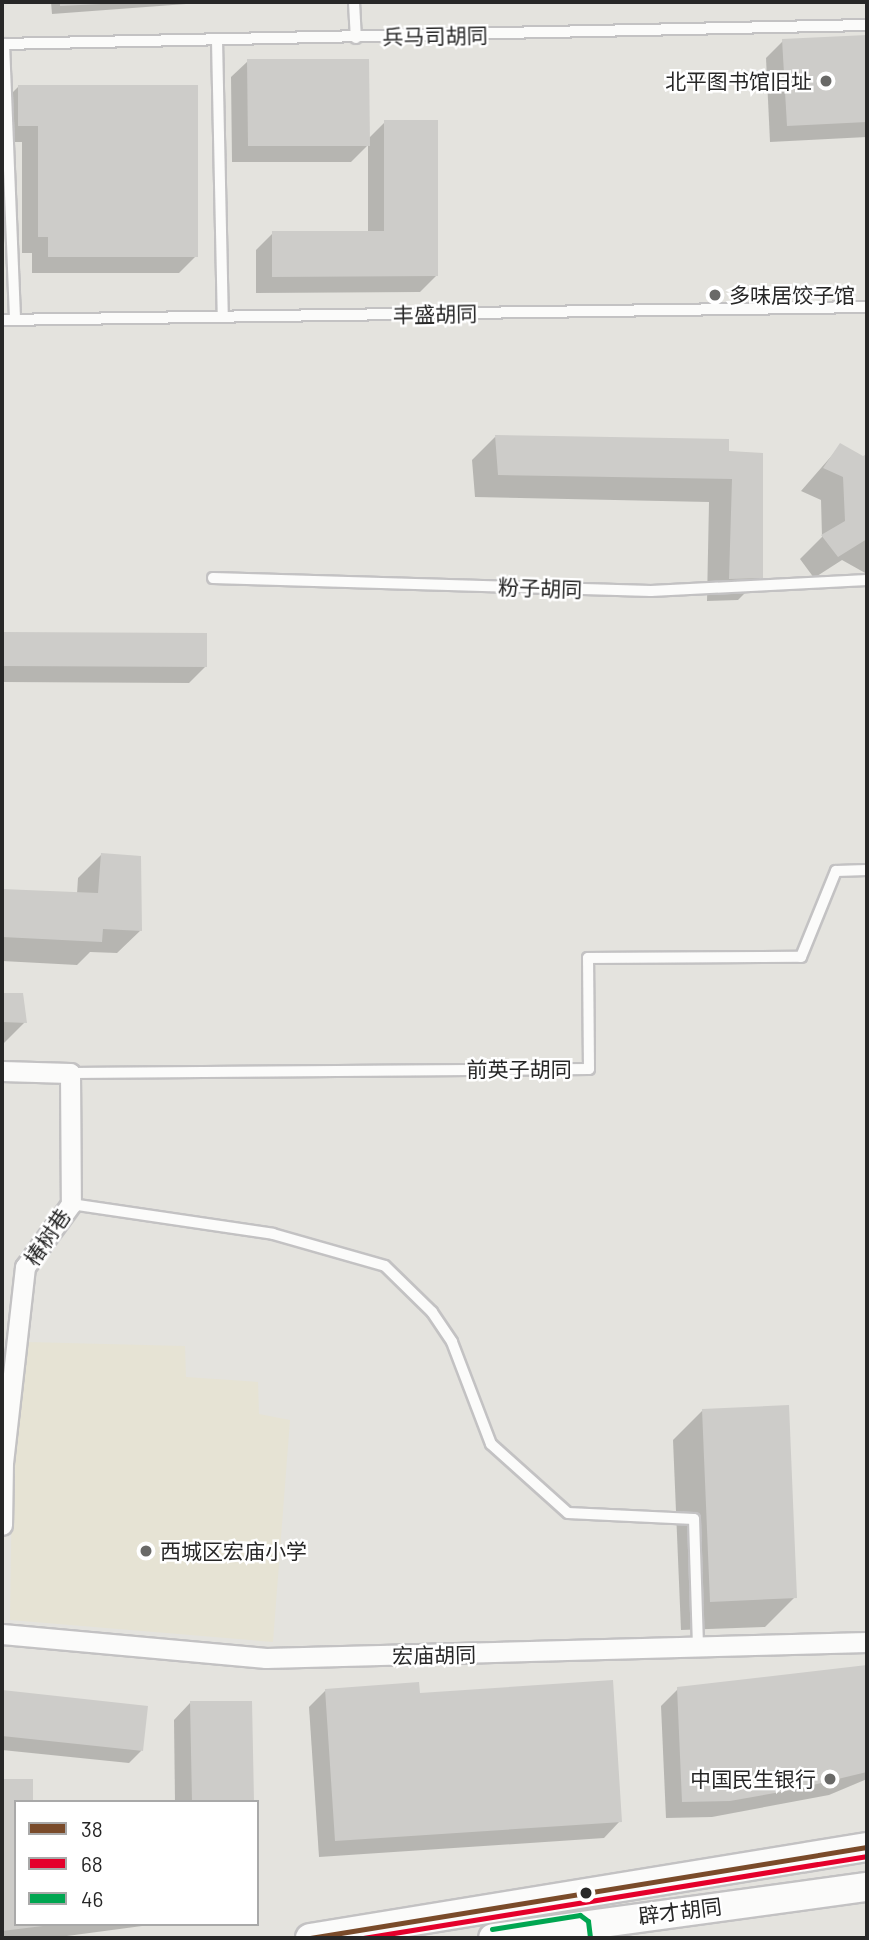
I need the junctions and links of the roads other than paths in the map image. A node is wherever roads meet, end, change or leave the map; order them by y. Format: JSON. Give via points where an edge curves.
{"nodes":[{"id":1,"x":354,"y":2,"type":"edge"},
{"id":2,"x":867,"y":25,"type":"edge"},
{"id":3,"x":356,"y":38,"type":"junction"},
{"id":4,"x":217,"y":40,"type":"junction"},
{"id":5,"x":3,"y":44,"type":"edge"},
{"id":6,"x":867,"y":307,"type":"edge"},
{"id":7,"x":223,"y":317,"type":"junction"},
{"id":8,"x":2,"y":320,"type":"edge"},
{"id":9,"x":15,"y":320,"type":"junction"},
{"id":10,"x":213,"y":578,"type":"dead end"},
{"id":11,"x":867,"y":580,"type":"edge"},
{"id":12,"x":867,"y":870,"type":"edge"},
{"id":13,"x":2,"y":1071,"type":"edge"},
{"id":14,"x":71,"y":1073,"type":"junction"},
{"id":15,"x":71,"y":1204,"type":"junction"},
{"id":16,"x":2,"y":1525,"type":"edge"},
{"id":17,"x":2,"y":1634,"type":"edge"},
{"id":18,"x":867,"y":1642,"type":"edge"},
{"id":19,"x":698,"y":1649,"type":"junction"},
{"id":20,"x":867,"y":1847,"type":"edge"},
{"id":21,"x":867,"y":1887,"type":"edge"},
{"id":22,"x":581,"y":1931,"type":"edge"},
{"id":23,"x":310,"y":1938,"type":"edge"},
{"id":24,"x":493,"y":1938,"type":"edge"}],
"edges":[{"from":1,"to":3,"type":"lane"},
{"from":2,"to":3,"type":"lane","name":"兵马司胡同"},
{"from":3,"to":4,"type":"lane","name":"兵马司胡同"},
{"from":4,"to":5,"type":"lane","name":"兵马司胡同"},
{"from":4,"to":7,"type":"lane"},
{"from":5,"to":9,"type":"lane"},
{"from":6,"to":7,"type":"lane","name":"丰盛胡同"},
{"from":7,"to":9,"type":"lane","name":"丰盛胡同"},
{"from":8,"to":9,"type":"lane","name":"丰盛胡同"},
{"from":10,"to":11,"type":"lane","name":"粉子胡同","via":[[651,591]]},
{"from":12,"to":14,"type":"lane","name":"前英子胡同","via":[[836,871],[801,957],[588,958],[589,1069]]},
{"from":13,"to":14,"type":"street","name":"前英子胡同"},
{"from":14,"to":15,"type":"street","name":"椿树巷"},
{"from":15,"to":16,"type":"street","name":"椿树巷","via":[[25,1267],[3,1462]]},
{"from":15,"to":19,"type":"lane","via":[[273,1234],[385,1266],[432,1312],[452,1342],[491,1444],[568,1513],[694,1519]]},
{"from":17,"to":19,"type":"street","name":"宏庙胡同","via":[[266,1658]]},
{"from":18,"to":19,"type":"street","name":"宏庙胡同"},
{"from":20,"to":23,"type":"main road","name":"辟才胡同"},
{"from":21,"to":22,"type":"main road","name":"辟才胡同"},
{"from":22,"to":24,"type":"main road","name":"辟才胡同"}]}
